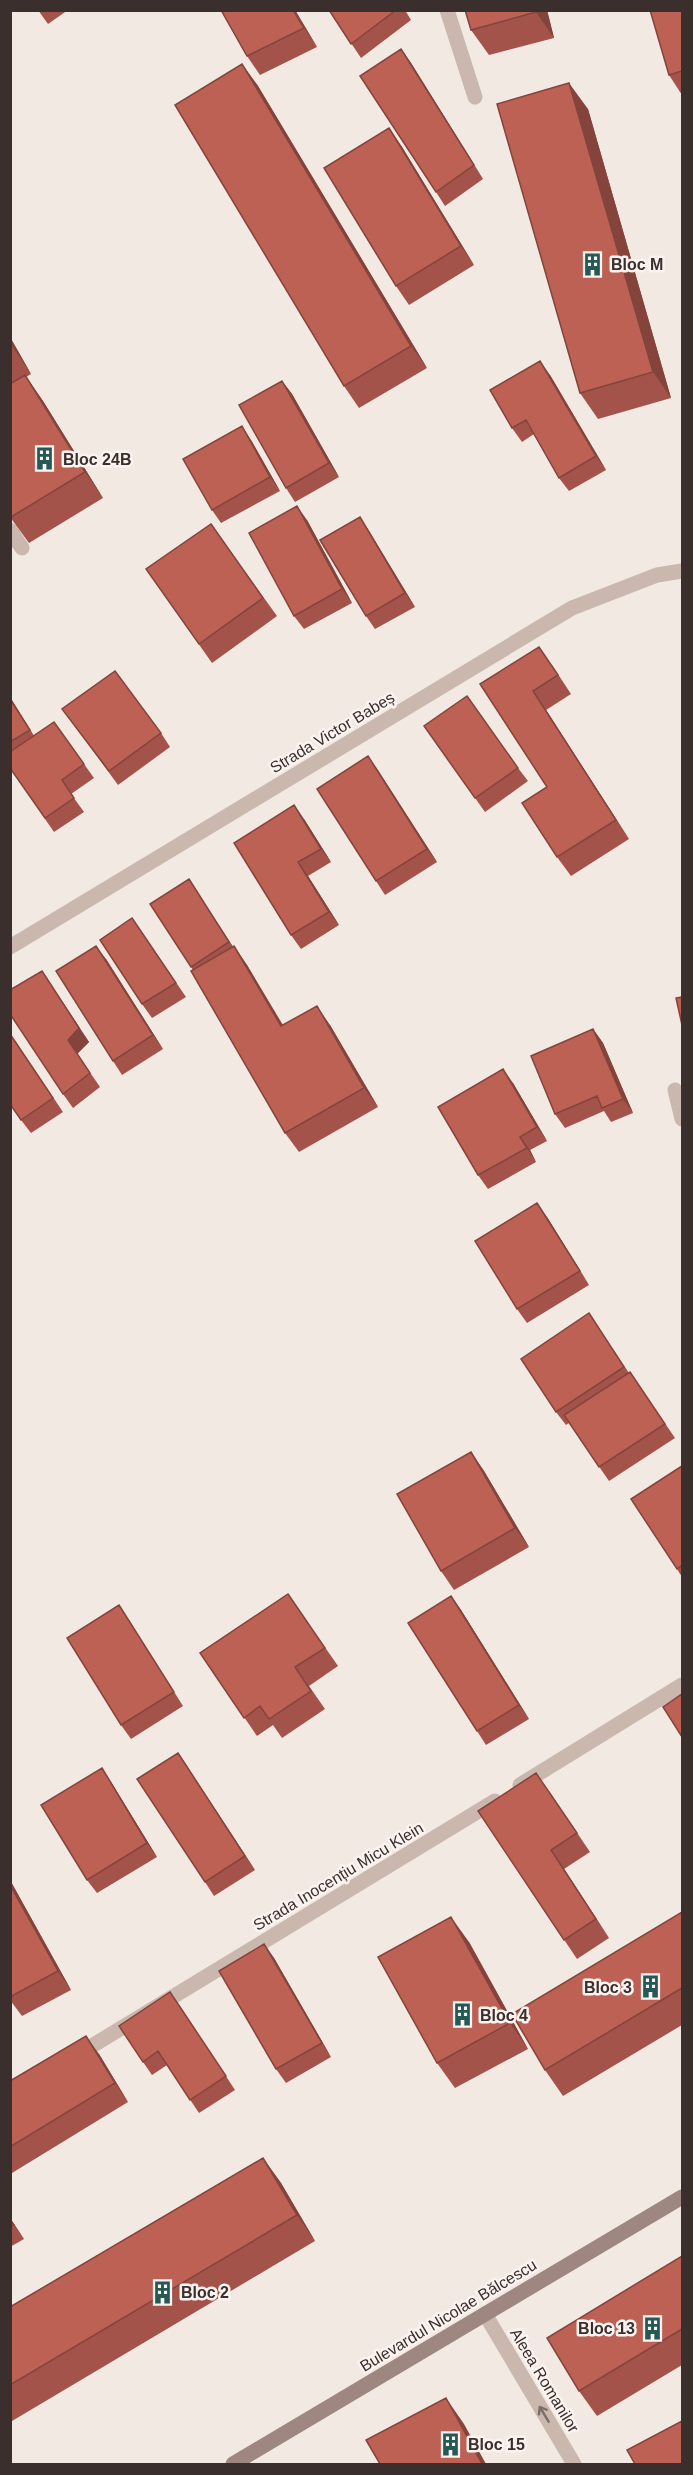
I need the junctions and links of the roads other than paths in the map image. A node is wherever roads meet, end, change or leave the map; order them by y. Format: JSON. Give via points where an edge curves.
{"nodes":[{"id":1,"x":447,"y":10,"type":"edge"},
{"id":2,"x":475,"y":97,"type":"dead end"},
{"id":3,"x":10,"y":530,"type":"edge"},
{"id":4,"x":22,"y":548,"type":"dead end"},
{"id":5,"x":682,"y":571,"type":"edge"},
{"id":6,"x":10,"y":947,"type":"edge"},
{"id":7,"x":675,"y":1090,"type":"dead end"},
{"id":8,"x":682,"y":1119,"type":"edge"},
{"id":9,"x":682,"y":1685,"type":"edge"},
{"id":10,"x":61,"y":2065,"type":"edge"},
{"id":11,"x":682,"y":2197,"type":"edge"},
{"id":12,"x":485,"y":2314,"type":"junction"},
{"id":13,"x":233,"y":2464,"type":"edge"},
{"id":14,"x":574,"y":2464,"type":"edge"}],
"edges":[{"from":1,"to":2,"type":"street"},
{"from":3,"to":4,"type":"street"},
{"from":5,"to":6,"type":"street","name":"Strada Victor Babeș","via":[[657,575],[572,608]]},
{"from":7,"to":8,"type":"street"},
{"from":9,"to":10,"type":"street","name":"Strada Inocențiu Micu Klein"},
{"from":11,"to":12,"type":"main road","name":"Bulevardul Nicolae Bălcescu"},
{"from":12,"to":13,"type":"main road","name":"Bulevardul Nicolae Bălcescu"},
{"from":14,"to":12,"type":"street","name":"Aleea Romanilor","one_way":true}]}
